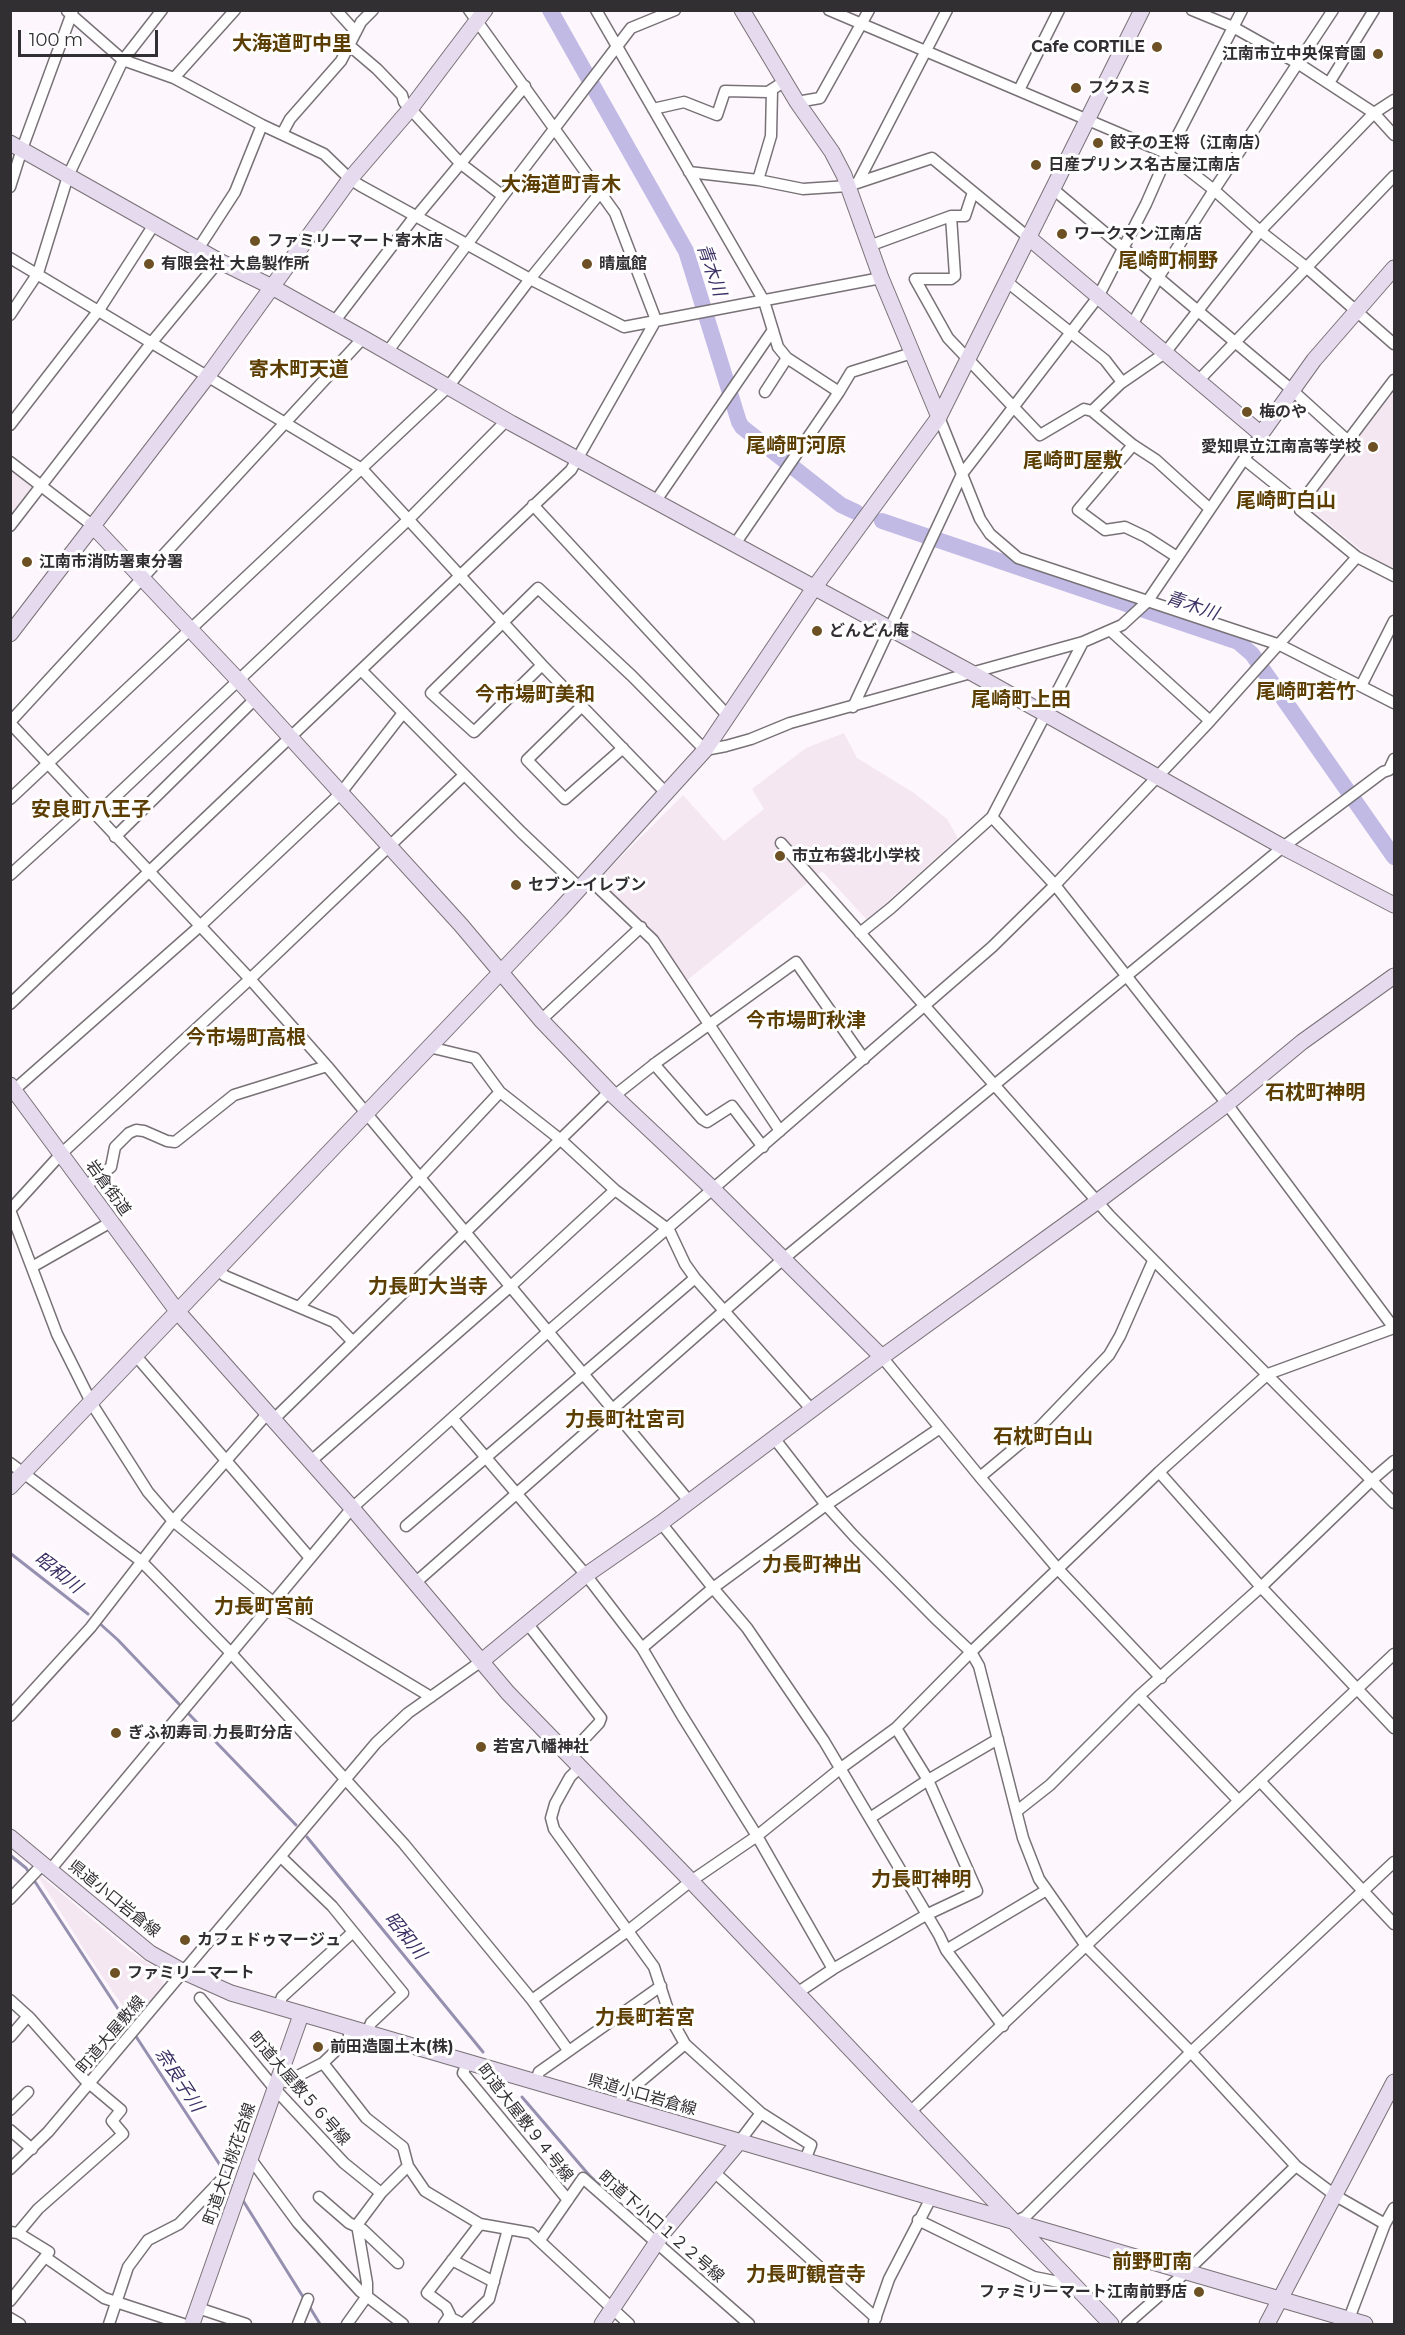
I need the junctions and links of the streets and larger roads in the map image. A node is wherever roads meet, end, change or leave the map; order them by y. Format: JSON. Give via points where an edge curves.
{"nodes":[{"id":1,"x":162,"y":10,"type":"edge"},
{"id":2,"x":235,"y":10,"type":"edge"},
{"id":3,"x":336,"y":10,"type":"edge"},
{"id":4,"x":373,"y":10,"type":"edge"},
{"id":5,"x":596,"y":10,"type":"edge"},
{"id":6,"x":675,"y":10,"type":"edge"},
{"id":7,"x":742,"y":10,"type":"edge"},
{"id":8,"x":829,"y":10,"type":"edge"},
{"id":9,"x":869,"y":10,"type":"edge"},
{"id":10,"x":947,"y":10,"type":"edge"},
{"id":11,"x":1059,"y":10,"type":"edge"},
{"id":12,"x":1142,"y":10,"type":"edge"},
{"id":13,"x":1192,"y":10,"type":"edge"},
{"id":14,"x":1242,"y":10,"type":"edge"},
{"id":15,"x":1333,"y":10,"type":"edge"},
{"id":16,"x":1374,"y":10,"type":"edge"},
{"id":17,"x":71,"y":12,"type":"edge"},
{"id":18,"x":476,"y":14,"type":"edge"},
{"id":19,"x":861,"y":25,"type":"junction"},
{"id":20,"x":1233,"y":27,"type":"junction"},
{"id":21,"x":356,"y":32,"type":"junction"},
{"id":22,"x":350,"y":46,"type":"junction"},
{"id":23,"x":616,"y":47,"type":"junction"},
{"id":24,"x":924,"y":52,"type":"junction"},
{"id":25,"x":123,"y":60,"type":"junction"},
{"id":26,"x":1299,"y":64,"type":"junction"},
{"id":27,"x":174,"y":78,"type":"junction"},
{"id":28,"x":1329,"y":83,"type":"junction"},
{"id":29,"x":525,"y":86,"type":"junction"},
{"id":30,"x":778,"y":86,"type":"junction"},
{"id":31,"x":1019,"y":90,"type":"junction"},
{"id":32,"x":1395,"y":100,"type":"edge"},
{"id":33,"x":797,"y":102,"type":"junction"},
{"id":34,"x":411,"y":108,"type":"junction"},
{"id":35,"x":652,"y":109,"type":"junction"},
{"id":36,"x":1374,"y":113,"type":"junction"},
{"id":37,"x":1087,"y":120,"type":"junction"},
{"id":38,"x":262,"y":125,"type":"junction"},
{"id":39,"x":554,"y":130,"type":"junction"},
{"id":40,"x":282,"y":135,"type":"junction"},
{"id":41,"x":1395,"y":135,"type":"edge"},
{"id":42,"x":16,"y":146,"type":"edge"},
{"id":43,"x":1168,"y":154,"type":"junction"},
{"id":44,"x":460,"y":163,"type":"junction"},
{"id":45,"x":689,"y":172,"type":"junction"},
{"id":46,"x":68,"y":176,"type":"junction"},
{"id":47,"x":1395,"y":176,"type":"edge"},
{"id":48,"x":350,"y":179,"type":"junction"},
{"id":49,"x":758,"y":180,"type":"junction"},
{"id":50,"x":11,"y":184,"type":"edge"},
{"id":51,"x":853,"y":184,"type":"junction"},
{"id":52,"x":1053,"y":189,"type":"junction"},
{"id":53,"x":1214,"y":190,"type":"junction"},
{"id":54,"x":973,"y":192,"type":"junction"},
{"id":55,"x":600,"y":193,"type":"junction"},
{"id":56,"x":503,"y":196,"type":"junction"},
{"id":57,"x":416,"y":216,"type":"junction"},
{"id":58,"x":951,"y":216,"type":"junction"},
{"id":59,"x":155,"y":224,"type":"junction"},
{"id":60,"x":1260,"y":231,"type":"junction"},
{"id":61,"x":1028,"y":237,"type":"junction"},
{"id":62,"x":467,"y":245,"type":"junction"},
{"id":63,"x":869,"y":246,"type":"junction"},
{"id":64,"x":1122,"y":248,"type":"junction"},
{"id":65,"x":198,"y":249,"type":"junction"},
{"id":66,"x":10,"y":258,"type":"edge"},
{"id":67,"x":219,"y":261,"type":"junction"},
{"id":68,"x":1306,"y":267,"type":"junction"},
{"id":69,"x":38,"y":273,"type":"junction"},
{"id":70,"x":1393,"y":274,"type":"edge"},
{"id":71,"x":881,"y":278,"type":"junction"},
{"id":72,"x":1158,"y":278,"type":"junction"},
{"id":73,"x":530,"y":279,"type":"junction"},
{"id":74,"x":1006,"y":281,"type":"junction"},
{"id":75,"x":272,"y":287,"type":"junction"},
{"id":76,"x":1098,"y":297,"type":"junction"},
{"id":77,"x":764,"y":301,"type":"junction"},
{"id":78,"x":99,"y":310,"type":"junction"},
{"id":79,"x":1356,"y":310,"type":"junction"},
{"id":80,"x":1198,"y":311,"type":"junction"},
{"id":81,"x":10,"y":315,"type":"edge"},
{"id":82,"x":656,"y":320,"type":"junction"},
{"id":83,"x":334,"y":322,"type":"junction"},
{"id":84,"x":1132,"y":325,"type":"junction"},
{"id":85,"x":773,"y":330,"type":"junction"},
{"id":86,"x":1071,"y":333,"type":"junction"},
{"id":87,"x":363,"y":338,"type":"junction"},
{"id":88,"x":152,"y":342,"type":"junction"},
{"id":89,"x":1234,"y":342,"type":"junction"},
{"id":90,"x":1395,"y":344,"type":"edge"},
{"id":91,"x":388,"y":351,"type":"junction"},
{"id":92,"x":912,"y":353,"type":"junction"},
{"id":93,"x":1165,"y":353,"type":"junction"},
{"id":94,"x":787,"y":358,"type":"junction"},
{"id":95,"x":967,"y":360,"type":"junction"},
{"id":96,"x":207,"y":377,"type":"junction"},
{"id":97,"x":1395,"y":380,"type":"edge"},
{"id":98,"x":1198,"y":381,"type":"junction"},
{"id":99,"x":1122,"y":382,"type":"junction"},
{"id":100,"x":448,"y":387,"type":"junction"},
{"id":101,"x":1292,"y":390,"type":"junction"},
{"id":102,"x":765,"y":392,"type":"dead end"},
{"id":103,"x":839,"y":392,"type":"junction"},
{"id":104,"x":1013,"y":407,"type":"junction"},
{"id":105,"x":1092,"y":411,"type":"junction"},
{"id":106,"x":939,"y":417,"type":"junction"},
{"id":107,"x":507,"y":420,"type":"junction"},
{"id":108,"x":285,"y":423,"type":"junction"},
{"id":109,"x":10,"y":425,"type":"edge"},
{"id":110,"x":1261,"y":434,"type":"junction"},
{"id":111,"x":1347,"y":440,"type":"junction"},
{"id":112,"x":1133,"y":445,"type":"junction"},
{"id":113,"x":578,"y":458,"type":"junction"},
{"id":114,"x":1244,"y":459,"type":"junction"},
{"id":115,"x":10,"y":462,"type":"edge"},
{"id":116,"x":362,"y":469,"type":"junction"},
{"id":117,"x":962,"y":474,"type":"junction"},
{"id":118,"x":42,"y":486,"type":"junction"},
{"id":119,"x":656,"y":502,"type":"junction"},
{"id":120,"x":1300,"y":504,"type":"junction"},
{"id":121,"x":533,"y":505,"type":"junction"},
{"id":122,"x":1210,"y":509,"type":"junction"},
{"id":123,"x":409,"y":519,"type":"junction"},
{"id":124,"x":92,"y":525,"type":"junction"},
{"id":125,"x":10,"y":526,"type":"edge"},
{"id":126,"x":735,"y":544,"type":"junction"},
{"id":127,"x":1177,"y":557,"type":"junction"},
{"id":128,"x":1357,"y":557,"type":"junction"},
{"id":129,"x":459,"y":576,"type":"junction"},
{"id":130,"x":1395,"y":576,"type":"edge"},
{"id":131,"x":143,"y":577,"type":"junction"},
{"id":132,"x":814,"y":588,"type":"junction"},
{"id":133,"x":1143,"y":606,"type":"junction"},
{"id":134,"x":1395,"y":621,"type":"edge"},
{"id":135,"x":504,"y":624,"type":"junction"},
{"id":136,"x":889,"y":628,"type":"junction"},
{"id":137,"x":192,"y":630,"type":"junction"},
{"id":138,"x":1111,"y":631,"type":"junction"},
{"id":139,"x":10,"y":634,"type":"edge"},
{"id":140,"x":1083,"y":642,"type":"junction"},
{"id":141,"x":1280,"y":645,"type":"junction"},
{"id":142,"x":542,"y":665,"type":"junction"},
{"id":143,"x":361,"y":670,"type":"junction"},
{"id":144,"x":972,"y":673,"type":"junction"},
{"id":145,"x":239,"y":681,"type":"junction"},
{"id":146,"x":1361,"y":686,"type":"junction"},
{"id":147,"x":255,"y":699,"type":"junction"},
{"id":148,"x":1395,"y":703,"type":"edge"},
{"id":149,"x":582,"y":706,"type":"junction"},
{"id":150,"x":853,"y":706,"type":"junction"},
{"id":151,"x":403,"y":713,"type":"junction"},
{"id":152,"x":727,"y":715,"type":"junction"},
{"id":153,"x":1047,"y":715,"type":"junction"},
{"id":154,"x":1210,"y":721,"type":"junction"},
{"id":155,"x":10,"y":722,"type":"edge"},
{"id":156,"x":290,"y":738,"type":"junction"},
{"id":157,"x":622,"y":748,"type":"junction"},
{"id":158,"x":705,"y":750,"type":"junction"},
{"id":159,"x":1395,"y":759,"type":"edge"},
{"id":160,"x":48,"y":764,"type":"junction"},
{"id":161,"x":1392,"y":774,"type":"edge"},
{"id":162,"x":464,"y":775,"type":"junction"},
{"id":163,"x":1156,"y":776,"type":"junction"},
{"id":164,"x":340,"y":794,"type":"junction"},
{"id":165,"x":667,"y":794,"type":"junction"},
{"id":166,"x":10,"y":799,"type":"edge"},
{"id":167,"x":87,"y":805,"type":"junction"},
{"id":168,"x":96,"y":815,"type":"junction"},
{"id":169,"x":992,"y":817,"type":"junction"},
{"id":170,"x":115,"y":837,"type":"junction"},
{"id":171,"x":781,"y":843,"type":"dead end"},
{"id":172,"x":388,"y":845,"type":"junction"},
{"id":173,"x":1283,"y":847,"type":"junction"},
{"id":174,"x":149,"y":873,"type":"junction"},
{"id":175,"x":10,"y":875,"type":"edge"},
{"id":176,"x":584,"y":883,"type":"junction"},
{"id":177,"x":1055,"y":885,"type":"junction"},
{"id":178,"x":1395,"y":905,"type":"edge"},
{"id":179,"x":200,"y":926,"type":"junction"},
{"id":180,"x":641,"y":927,"type":"junction"},
{"id":181,"x":860,"y":933,"type":"junction"},
{"id":182,"x":500,"y":972,"type":"junction"},
{"id":183,"x":1125,"y":976,"type":"junction"},
{"id":184,"x":1395,"y":976,"type":"edge"},
{"id":185,"x":250,"y":979,"type":"junction"},
{"id":186,"x":10,"y":1004,"type":"edge"},
{"id":187,"x":924,"y":1007,"type":"junction"},
{"id":188,"x":541,"y":1020,"type":"junction"},
{"id":189,"x":711,"y":1024,"type":"junction"},
{"id":190,"x":429,"y":1047,"type":"junction"},
{"id":191,"x":864,"y":1059,"type":"junction"},
{"id":192,"x":654,"y":1064,"type":"junction"},
{"id":193,"x":327,"y":1066,"type":"junction"},
{"id":194,"x":993,"y":1084,"type":"junction"},
{"id":195,"x":12,"y":1088,"type":"edge"},
{"id":196,"x":500,"y":1092,"type":"junction"},
{"id":197,"x":612,"y":1094,"type":"junction"},
{"id":198,"x":1227,"y":1104,"type":"junction"},
{"id":199,"x":367,"y":1113,"type":"junction"},
{"id":200,"x":780,"y":1131,"type":"junction"},
{"id":201,"x":561,"y":1140,"type":"junction"},
{"id":202,"x":763,"y":1147,"type":"junction"},
{"id":203,"x":61,"y":1154,"type":"junction"},
{"id":204,"x":421,"y":1178,"type":"junction"},
{"id":205,"x":84,"y":1187,"type":"junction"},
{"id":206,"x":615,"y":1190,"type":"junction"},
{"id":207,"x":714,"y":1190,"type":"junction"},
{"id":208,"x":1098,"y":1201,"type":"junction"},
{"id":209,"x":111,"y":1222,"type":"junction"},
{"id":210,"x":669,"y":1230,"type":"junction"},
{"id":211,"x":467,"y":1233,"type":"junction"},
{"id":212,"x":782,"y":1260,"type":"junction"},
{"id":213,"x":1154,"y":1261,"type":"junction"},
{"id":214,"x":32,"y":1267,"type":"junction"},
{"id":215,"x":217,"y":1269,"type":"junction"},
{"id":216,"x":695,"y":1278,"type":"junction"},
{"id":217,"x":512,"y":1285,"type":"junction"},
{"id":218,"x":299,"y":1307,"type":"junction"},
{"id":219,"x":177,"y":1311,"type":"junction"},
{"id":220,"x":723,"y":1312,"type":"junction"},
{"id":221,"x":1394,"y":1328,"type":"edge"},
{"id":222,"x":549,"y":1332,"type":"junction"},
{"id":223,"x":353,"y":1342,"type":"junction"},
{"id":224,"x":136,"y":1356,"type":"junction"},
{"id":225,"x":882,"y":1357,"type":"junction"},
{"id":226,"x":584,"y":1373,"type":"junction"},
{"id":227,"x":1268,"y":1374,"type":"junction"},
{"id":228,"x":92,"y":1404,"type":"junction"},
{"id":229,"x":613,"y":1409,"type":"junction"},
{"id":230,"x":812,"y":1410,"type":"junction"},
{"id":231,"x":270,"y":1416,"type":"junction"},
{"id":232,"x":453,"y":1419,"type":"junction"},
{"id":233,"x":940,"y":1428,"type":"junction"},
{"id":234,"x":774,"y":1438,"type":"junction"},
{"id":235,"x":485,"y":1457,"type":"junction"},
{"id":236,"x":311,"y":1461,"type":"junction"},
{"id":237,"x":1395,"y":1461,"type":"edge"},
{"id":238,"x":226,"y":1462,"type":"junction"},
{"id":239,"x":10,"y":1463,"type":"edge"},
{"id":240,"x":1159,"y":1472,"type":"junction"},
{"id":241,"x":24,"y":1473,"type":"junction"},
{"id":242,"x":980,"y":1477,"type":"junction"},
{"id":243,"x":1373,"y":1479,"type":"junction"},
{"id":244,"x":10,"y":1487,"type":"edge"},
{"id":245,"x":517,"y":1495,"type":"junction"},
{"id":246,"x":689,"y":1501,"type":"junction"},
{"id":247,"x":1395,"y":1503,"type":"edge"},
{"id":248,"x":826,"y":1505,"type":"junction"},
{"id":249,"x":352,"y":1508,"type":"junction"},
{"id":250,"x":173,"y":1521,"type":"junction"},
{"id":251,"x":661,"y":1522,"type":"junction"},
{"id":252,"x":406,"y":1526,"type":"dead end"},
{"id":253,"x":310,"y":1558,"type":"junction"},
{"id":254,"x":141,"y":1562,"type":"junction"},
{"id":255,"x":1058,"y":1569,"type":"junction"},
{"id":256,"x":586,"y":1575,"type":"junction"},
{"id":257,"x":415,"y":1582,"type":"junction"},
{"id":258,"x":1261,"y":1587,"type":"junction"},
{"id":259,"x":713,"y":1588,"type":"junction"},
{"id":260,"x":273,"y":1602,"type":"junction"},
{"id":261,"x":527,"y":1623,"type":"junction"},
{"id":262,"x":642,"y":1648,"type":"junction"},
{"id":263,"x":230,"y":1652,"type":"junction"},
{"id":264,"x":971,"y":1652,"type":"junction"},
{"id":265,"x":1395,"y":1654,"type":"edge"},
{"id":266,"x":483,"y":1660,"type":"junction"},
{"id":267,"x":1161,"y":1678,"type":"junction"},
{"id":268,"x":1357,"y":1690,"type":"junction"},
{"id":269,"x":1139,"y":1696,"type":"junction"},
{"id":270,"x":431,"y":1697,"type":"junction"},
{"id":271,"x":10,"y":1716,"type":"edge"},
{"id":272,"x":896,"y":1728,"type":"junction"},
{"id":273,"x":1395,"y":1728,"type":"edge"},
{"id":274,"x":998,"y":1739,"type":"junction"},
{"id":275,"x":568,"y":1755,"type":"junction"},
{"id":276,"x":580,"y":1767,"type":"junction"},
{"id":277,"x":841,"y":1768,"type":"junction"},
{"id":278,"x":345,"y":1779,"type":"junction"},
{"id":279,"x":928,"y":1780,"type":"junction"},
{"id":280,"x":1260,"y":1781,"type":"junction"},
{"id":281,"x":1239,"y":1801,"type":"junction"},
{"id":282,"x":1017,"y":1811,"type":"junction"},
{"id":283,"x":870,"y":1818,"type":"junction"},
{"id":284,"x":757,"y":1836,"type":"junction"},
{"id":285,"x":10,"y":1837,"type":"edge"},
{"id":286,"x":281,"y":1857,"type":"junction"},
{"id":287,"x":1395,"y":1862,"type":"edge"},
{"id":288,"x":46,"y":1867,"type":"junction"},
{"id":289,"x":691,"y":1881,"type":"junction"},
{"id":290,"x":1364,"y":1890,"type":"junction"},
{"id":291,"x":1045,"y":1891,"type":"junction"},
{"id":292,"x":10,"y":1899,"type":"edge"},
{"id":293,"x":926,"y":1915,"type":"junction"},
{"id":294,"x":1395,"y":1924,"type":"edge"},
{"id":295,"x":629,"y":1930,"type":"junction"},
{"id":296,"x":353,"y":1932,"type":"junction"},
{"id":297,"x":1086,"y":1946,"type":"junction"},
{"id":298,"x":946,"y":1950,"type":"junction"},
{"id":299,"x":833,"y":1969,"type":"junction"},
{"id":300,"x":184,"y":1972,"type":"junction"},
{"id":301,"x":661,"y":1986,"type":"junction"},
{"id":302,"x":797,"y":1993,"type":"junction"},
{"id":303,"x":201,"y":1998,"type":"dead end"},
{"id":304,"x":10,"y":2000,"type":"edge"},
{"id":305,"x":532,"y":2000,"type":"junction"},
{"id":306,"x":278,"y":2008,"type":"junction"},
{"id":307,"x":301,"y":2015,"type":"junction"},
{"id":308,"x":28,"y":2016,"type":"junction"},
{"id":309,"x":1003,"y":2026,"type":"junction"},
{"id":310,"x":351,"y":2029,"type":"junction"},
{"id":311,"x":367,"y":2033,"type":"junction"},
{"id":312,"x":10,"y":2037,"type":"edge"},
{"id":313,"x":685,"y":2044,"type":"junction"},
{"id":314,"x":568,"y":2050,"type":"junction"},
{"id":315,"x":1191,"y":2052,"type":"junction"},
{"id":316,"x":467,"y":2062,"type":"junction"},
{"id":317,"x":323,"y":2063,"type":"junction"},
{"id":318,"x":1395,"y":2082,"type":"edge"},
{"id":319,"x":90,"y":2083,"type":"junction"},
{"id":320,"x":536,"y":2083,"type":"junction"},
{"id":321,"x":277,"y":2084,"type":"junction"},
{"id":322,"x":28,"y":2092,"type":"dead end"},
{"id":323,"x":619,"y":2107,"type":"junction"},
{"id":324,"x":10,"y":2110,"type":"edge"},
{"id":325,"x":761,"y":2113,"type":"junction"},
{"id":326,"x":909,"y":2113,"type":"junction"},
{"id":327,"x":10,"y":2130,"type":"edge"},
{"id":328,"x":739,"y":2142,"type":"junction"},
{"id":329,"x":32,"y":2150,"type":"junction"},
{"id":330,"x":250,"y":2158,"type":"junction"},
{"id":331,"x":805,"y":2160,"type":"junction"},
{"id":332,"x":408,"y":2166,"type":"junction"},
{"id":333,"x":1296,"y":2166,"type":"junction"},
{"id":334,"x":10,"y":2169,"type":"edge"},
{"id":335,"x":713,"y":2171,"type":"junction"},
{"id":336,"x":223,"y":2178,"type":"dead end"},
{"id":337,"x":381,"y":2193,"type":"junction"},
{"id":338,"x":1336,"y":2196,"type":"junction"},
{"id":339,"x":320,"y":2197,"type":"dead end"},
{"id":340,"x":931,"y":2198,"type":"junction"},
{"id":341,"x":568,"y":2200,"type":"junction"},
{"id":342,"x":1395,"y":2208,"type":"edge"},
{"id":343,"x":918,"y":2220,"type":"junction"},
{"id":344,"x":1013,"y":2222,"type":"junction"},
{"id":345,"x":480,"y":2224,"type":"junction"},
{"id":346,"x":1385,"y":2224,"type":"junction"},
{"id":347,"x":357,"y":2225,"type":"junction"},
{"id":348,"x":508,"y":2229,"type":"junction"},
{"id":349,"x":14,"y":2233,"type":"edge"},
{"id":350,"x":540,"y":2240,"type":"junction"},
{"id":351,"x":655,"y":2244,"type":"junction"},
{"id":352,"x":45,"y":2257,"type":"junction"},
{"id":353,"x":452,"y":2260,"type":"junction"},
{"id":354,"x":398,"y":2263,"type":"dead end"},
{"id":355,"x":1185,"y":2273,"type":"junction"},
{"id":356,"x":494,"y":2282,"type":"junction"},
{"id":357,"x":1074,"y":2285,"type":"junction"},
{"id":358,"x":367,"y":2296,"type":"junction"},
{"id":359,"x":308,"y":2299,"type":"dead end"},
{"id":360,"x":1279,"y":2300,"type":"junction"},
{"id":361,"x":10,"y":2301,"type":"edge"},
{"id":362,"x":117,"y":2302,"type":"junction"},
{"id":363,"x":198,"y":2308,"type":"junction"},
{"id":364,"x":612,"y":2309,"type":"junction"},
{"id":365,"x":10,"y":2318,"type":"edge"},
{"id":366,"x":447,"y":2321,"type":"edge"},
{"id":367,"x":875,"y":2321,"type":"edge"},
{"id":368,"x":1347,"y":2322,"type":"edge"},
{"id":369,"x":466,"y":2324,"type":"edge"},
{"id":370,"x":20,"y":2325,"type":"edge"},
{"id":371,"x":109,"y":2325,"type":"edge"},
{"id":372,"x":183,"y":2325,"type":"edge"},
{"id":373,"x":192,"y":2325,"type":"edge"},
{"id":374,"x":246,"y":2325,"type":"edge"},
{"id":375,"x":298,"y":2325,"type":"edge"},
{"id":376,"x":347,"y":2325,"type":"edge"},
{"id":377,"x":403,"y":2325,"type":"edge"},
{"id":378,"x":602,"y":2325,"type":"edge"},
{"id":379,"x":629,"y":2325,"type":"edge"},
{"id":380,"x":749,"y":2325,"type":"edge"},
{"id":381,"x":1111,"y":2325,"type":"edge"},
{"id":382,"x":1127,"y":2325,"type":"edge"},
{"id":383,"x":1267,"y":2325,"type":"edge"},
{"id":384,"x":1365,"y":2325,"type":"edge"}],
"edges":[{"from":1,"to":25,"type":"street"},
{"from":2,"to":27,"type":"street"},
{"from":3,"to":21,"type":"street"},
{"from":4,"to":21,"type":"street"},
{"from":5,"to":23,"type":"street"},
{"from":6,"to":23,"type":"street","via":[[631,28]]},
{"from":7,"to":30,"type":"street"},
{"from":8,"to":19,"type":"street"},
{"from":9,"to":19,"type":"street"},
{"from":10,"to":24,"type":"street"},
{"from":11,"to":31,"type":"street"},
{"from":12,"to":37,"type":"street"},
{"from":13,"to":20,"type":"street"},
{"from":14,"to":20,"type":"street"},
{"from":15,"to":26,"type":"street"},
{"from":16,"to":28,"type":"street"},
{"from":17,"to":25,"type":"street"},
{"from":17,"to":42,"type":"street"},
{"from":18,"to":29,"type":"street"},
{"from":18,"to":34,"type":"street"},
{"from":19,"to":24,"type":"street"},
{"from":19,"to":33,"type":"street","via":[[820,98]]},
{"from":20,"to":26,"type":"street"},
{"from":20,"to":43,"type":"street"},
{"from":21,"to":22,"type":"street"},
{"from":22,"to":34,"type":"street","via":[[377,69]]},
{"from":22,"to":40,"type":"street","via":[[290,119]]},
{"from":23,"to":35,"type":"street"},
{"from":23,"to":39,"type":"street"},
{"from":24,"to":31,"type":"street"},
{"from":24,"to":51,"type":"street"},
{"from":25,"to":27,"type":"street"},
{"from":25,"to":46,"type":"street"},
{"from":26,"to":28,"type":"street"},
{"from":26,"to":53,"type":"street"},
{"from":27,"to":38,"type":"street"},
{"from":28,"to":36,"type":"street"},
{"from":29,"to":39,"type":"street"},
{"from":29,"to":44,"type":"street"},
{"from":30,"to":33,"type":"street"},
{"from":30,"to":35,"type":"street","via":[[768,92],[725,92],[717,115],[684,102]]},
{"from":30,"to":49,"type":"street","via":[[771,136]]},
{"from":31,"to":37,"type":"street"},
{"from":32,"to":36,"type":"street"},
{"from":33,"to":51,"type":"street"},
{"from":34,"to":44,"type":"street"},
{"from":34,"to":48,"type":"street"},
{"from":35,"to":45,"type":"street"},
{"from":36,"to":41,"type":"street"},
{"from":36,"to":60,"type":"street"},
{"from":37,"to":43,"type":"street"},
{"from":37,"to":52,"type":"street"},
{"from":38,"to":40,"type":"street"},
{"from":38,"to":65,"type":"street","via":[[235,192]]},
{"from":39,"to":55,"type":"street"},
{"from":39,"to":56,"type":"street"},
{"from":40,"to":48,"type":"street","via":[[324,154]]},
{"from":42,"to":46,"type":"street"},
{"from":42,"to":50,"type":"street"},
{"from":43,"to":53,"type":"street"},
{"from":43,"to":64,"type":"street"},
{"from":44,"to":56,"type":"street"},
{"from":44,"to":57,"type":"street"},
{"from":45,"to":49,"type":"street"},
{"from":45,"to":77,"type":"street"},
{"from":46,"to":59,"type":"street"},
{"from":46,"to":69,"type":"street"},
{"from":47,"to":68,"type":"street"},
{"from":48,"to":57,"type":"street"},
{"from":48,"to":75,"type":"street"},
{"from":49,"to":51,"type":"street","via":[[803,189]]},
{"from":51,"to":54,"type":"street","via":[[932,158]]},
{"from":51,"to":63,"type":"street"},
{"from":52,"to":61,"type":"street"},
{"from":52,"to":64,"type":"street"},
{"from":53,"to":60,"type":"street"},
{"from":53,"to":72,"type":"street"},
{"from":54,"to":58,"type":"street","via":[[965,216]]},
{"from":54,"to":61,"type":"street"},
{"from":55,"to":73,"type":"street"},
{"from":55,"to":82,"type":"street","via":[[615,213]]},
{"from":56,"to":62,"type":"street"},
{"from":57,"to":62,"type":"street"},
{"from":57,"to":83,"type":"street"},
{"from":58,"to":63,"type":"street"},
{"from":58,"to":95,"type":"street","via":[[955,276],[915,279],[948,338]]},
{"from":59,"to":65,"type":"street"},
{"from":59,"to":78,"type":"street"},
{"from":60,"to":68,"type":"street"},
{"from":60,"to":80,"type":"street"},
{"from":61,"to":74,"type":"street"},
{"from":61,"to":76,"type":"street"},
{"from":62,"to":73,"type":"street"},
{"from":62,"to":91,"type":"street"},
{"from":63,"to":71,"type":"street"},
{"from":64,"to":72,"type":"street"},
{"from":64,"to":76,"type":"street"},
{"from":65,"to":67,"type":"street"},
{"from":66,"to":69,"type":"street"},
{"from":67,"to":75,"type":"street"},
{"from":67,"to":88,"type":"street"},
{"from":68,"to":79,"type":"street"},
{"from":68,"to":89,"type":"street"},
{"from":69,"to":78,"type":"street"},
{"from":69,"to":81,"type":"street"},
{"from":70,"to":79,"type":"street"},
{"from":71,"to":77,"type":"street"},
{"from":71,"to":92,"type":"street"},
{"from":72,"to":80,"type":"street"},
{"from":72,"to":84,"type":"street"},
{"from":73,"to":82,"type":"street","via":[[624,327]]},
{"from":73,"to":100,"type":"street"},
{"from":74,"to":86,"type":"street"},
{"from":74,"to":95,"type":"street"},
{"from":75,"to":83,"type":"street"},
{"from":75,"to":96,"type":"street"},
{"from":76,"to":84,"type":"street"},
{"from":76,"to":86,"type":"street"},
{"from":77,"to":82,"type":"street"},
{"from":77,"to":85,"type":"street"},
{"from":78,"to":88,"type":"street"},
{"from":78,"to":109,"type":"street"},
{"from":79,"to":90,"type":"street"},
{"from":79,"to":101,"type":"street"},
{"from":80,"to":89,"type":"street"},
{"from":80,"to":93,"type":"street"},
{"from":82,"to":113,"type":"street"},
{"from":83,"to":87,"type":"street"},
{"from":84,"to":93,"type":"street"},
{"from":85,"to":94,"type":"street","via":[[778,347]]},
{"from":85,"to":119,"type":"street"},
{"from":86,"to":99,"type":"street","via":[[1105,360]]},
{"from":86,"to":104,"type":"street"},
{"from":87,"to":91,"type":"street"},
{"from":87,"to":108,"type":"street"},
{"from":88,"to":96,"type":"street"},
{"from":88,"to":118,"type":"street"},
{"from":89,"to":98,"type":"street"},
{"from":89,"to":101,"type":"street"},
{"from":91,"to":100,"type":"street"},
{"from":92,"to":103,"type":"street","via":[[851,372]]},
{"from":92,"to":106,"type":"street"},
{"from":93,"to":98,"type":"street"},
{"from":93,"to":99,"type":"street"},
{"from":94,"to":102,"type":"street"},
{"from":94,"to":103,"type":"street"},
{"from":95,"to":104,"type":"street"},
{"from":95,"to":106,"type":"street"},
{"from":96,"to":108,"type":"street"},
{"from":96,"to":124,"type":"street"},
{"from":97,"to":111,"type":"street"},
{"from":98,"to":110,"type":"street"},
{"from":99,"to":105,"type":"street"},
{"from":100,"to":107,"type":"street"},
{"from":100,"to":116,"type":"street"},
{"from":101,"to":110,"type":"street"},
{"from":101,"to":111,"type":"street"},
{"from":103,"to":126,"type":"street"},
{"from":104,"to":105,"type":"street","via":[[1040,435],[1084,409]]},
{"from":104,"to":117,"type":"street"},
{"from":105,"to":112,"type":"street"},
{"from":106,"to":117,"type":"street"},
{"from":106,"to":132,"type":"street"},
{"from":107,"to":113,"type":"street"},
{"from":107,"to":123,"type":"street"},
{"from":108,"to":116,"type":"street"},
{"from":108,"to":131,"type":"street"},
{"from":110,"to":114,"type":"street"},
{"from":111,"to":120,"type":"street"},
{"from":112,"to":122,"type":"street","via":[[1156,460]]},
{"from":112,"to":127,"type":"street","via":[[1078,510],[1105,530],[1125,527]]},
{"from":113,"to":119,"type":"street"},
{"from":113,"to":121,"type":"street"},
{"from":114,"to":120,"type":"street"},
{"from":114,"to":122,"type":"street"},
{"from":115,"to":118,"type":"street"},
{"from":116,"to":123,"type":"street"},
{"from":116,"to":137,"type":"street"},
{"from":117,"to":133,"type":"street","via":[[980,519],[990,534],[1018,558]]},
{"from":117,"to":136,"type":"street"},
{"from":118,"to":124,"type":"street"},
{"from":118,"to":125,"type":"street"},
{"from":119,"to":126,"type":"street"},
{"from":120,"to":128,"type":"street","via":[[1300,510]]},
{"from":121,"to":129,"type":"street"},
{"from":121,"to":152,"type":"street"},
{"from":122,"to":127,"type":"street"},
{"from":123,"to":129,"type":"street"},
{"from":123,"to":145,"type":"street"},
{"from":124,"to":131,"type":"street"},
{"from":124,"to":139,"type":"street"},
{"from":126,"to":132,"type":"street"},
{"from":127,"to":133,"type":"street"},
{"from":128,"to":130,"type":"street"},
{"from":128,"to":141,"type":"street"},
{"from":129,"to":135,"type":"street"},
{"from":129,"to":143,"type":"street"},
{"from":131,"to":137,"type":"street"},
{"from":131,"to":155,"type":"street"},
{"from":132,"to":136,"type":"street"},
{"from":132,"to":152,"type":"street"},
{"from":133,"to":138,"type":"street"},
{"from":133,"to":141,"type":"street"},
{"from":134,"to":146,"type":"street"},
{"from":135,"to":142,"type":"street"},
{"from":135,"to":142,"type":"street","via":[[431,693],[474,732]]},
{"from":135,"to":158,"type":"street","via":[[538,588]]},
{"from":136,"to":144,"type":"street"},
{"from":136,"to":150,"type":"street"},
{"from":137,"to":145,"type":"street"},
{"from":137,"to":160,"type":"street"},
{"from":138,"to":140,"type":"street"},
{"from":138,"to":154,"type":"street"},
{"from":140,"to":144,"type":"street"},
{"from":140,"to":153,"type":"street"},
{"from":141,"to":146,"type":"street"},
{"from":141,"to":154,"type":"street"},
{"from":142,"to":149,"type":"street"},
{"from":143,"to":151,"type":"street"},
{"from":143,"to":156,"type":"street"},
{"from":144,"to":150,"type":"street"},
{"from":144,"to":153,"type":"street"},
{"from":145,"to":147,"type":"street"},
{"from":145,"to":168,"type":"street"},
{"from":146,"to":148,"type":"street"},
{"from":147,"to":156,"type":"street"},
{"from":147,"to":170,"type":"street"},
{"from":149,"to":157,"type":"street"},
{"from":149,"to":157,"type":"street","via":[[527,760],[565,799]]},
{"from":150,"to":158,"type":"street","via":[[790,723],[726,747]]},
{"from":151,"to":162,"type":"street"},
{"from":151,"to":164,"type":"street"},
{"from":152,"to":158,"type":"street"},
{"from":153,"to":163,"type":"street"},
{"from":153,"to":169,"type":"street"},
{"from":154,"to":163,"type":"street"},
{"from":155,"to":160,"type":"street"},
{"from":156,"to":164,"type":"street"},
{"from":156,"to":174,"type":"street"},
{"from":157,"to":165,"type":"street"},
{"from":158,"to":165,"type":"street"},
{"from":159,"to":161,"type":"street"},
{"from":160,"to":166,"type":"street"},
{"from":160,"to":167,"type":"street"},
{"from":161,"to":173,"type":"street","via":[[1383,772]]},
{"from":162,"to":172,"type":"street"},
{"from":162,"to":176,"type":"street"},
{"from":163,"to":173,"type":"street"},
{"from":163,"to":177,"type":"street"},
{"from":164,"to":172,"type":"street"},
{"from":164,"to":179,"type":"street"},
{"from":165,"to":176,"type":"street"},
{"from":167,"to":168,"type":"street"},
{"from":167,"to":175,"type":"street"},
{"from":168,"to":170,"type":"street"},
{"from":169,"to":177,"type":"street"},
{"from":169,"to":181,"type":"street"},
{"from":170,"to":174,"type":"street"},
{"from":171,"to":181,"type":"street"},
{"from":172,"to":182,"type":"street"},
{"from":172,"to":185,"type":"street"},
{"from":173,"to":178,"type":"street"},
{"from":173,"to":183,"type":"street"},
{"from":174,"to":179,"type":"street"},
{"from":174,"to":186,"type":"street"},
{"from":176,"to":180,"type":"street"},
{"from":176,"to":182,"type":"street"},
{"from":177,"to":183,"type":"street"},
{"from":177,"to":187,"type":"street"},
{"from":179,"to":185,"type":"street"},
{"from":179,"to":195,"type":"street"},
{"from":180,"to":188,"type":"street"},
{"from":180,"to":189,"type":"street"},
{"from":181,"to":187,"type":"street"},
{"from":182,"to":188,"type":"street"},
{"from":182,"to":190,"type":"street"},
{"from":183,"to":194,"type":"street"},
{"from":183,"to":198,"type":"street"},
{"from":184,"to":198,"type":"street","via":[[1302,1042]]},
{"from":185,"to":193,"type":"street"},
{"from":185,"to":203,"type":"street"},
{"from":187,"to":191,"type":"street"},
{"from":187,"to":194,"type":"street"},
{"from":188,"to":197,"type":"street"},
{"from":189,"to":191,"type":"street","via":[[796,962]]},
{"from":189,"to":192,"type":"street"},
{"from":189,"to":200,"type":"street"},
{"from":190,"to":196,"type":"street","via":[[475,1058]]},
{"from":190,"to":199,"type":"street"},
{"from":191,"to":200,"type":"street"},
{"from":192,"to":197,"type":"street"},
{"from":192,"to":202,"type":"street","via":[[702,1119],[707,1122],[732,1106]]},
{"from":193,"to":199,"type":"street"},
{"from":193,"to":205,"type":"street","via":[[234,1095],[175,1142],[144,1131],[129,1133],[115,1146],[111,1167]]},
{"from":194,"to":208,"type":"street"},
{"from":194,"to":212,"type":"street"},
{"from":195,"to":203,"type":"street","name":"岩倉街道"},
{"from":196,"to":201,"type":"street"},
{"from":196,"to":204,"type":"street"},
{"from":197,"to":201,"type":"street"},
{"from":197,"to":207,"type":"street"},
{"from":198,"to":208,"type":"street"},
{"from":198,"to":221,"type":"street"},
{"from":199,"to":204,"type":"street"},
{"from":199,"to":215,"type":"street"},
{"from":200,"to":202,"type":"street"},
{"from":201,"to":206,"type":"street"},
{"from":201,"to":211,"type":"street"},
{"from":202,"to":207,"type":"street"},
{"from":203,"to":205,"type":"street","name":"岩倉街道"},
{"from":203,"to":214,"type":"street","via":[[10,1210]]},
{"from":204,"to":211,"type":"street"},
{"from":204,"to":218,"type":"street"},
{"from":205,"to":209,"type":"street","name":"岩倉街道"},
{"from":206,"to":210,"type":"street"},
{"from":206,"to":217,"type":"street"},
{"from":207,"to":210,"type":"street"},
{"from":207,"to":212,"type":"street"},
{"from":208,"to":213,"type":"street"},
{"from":208,"to":225,"type":"street"},
{"from":209,"to":214,"type":"street"},
{"from":209,"to":219,"type":"street","name":"岩倉街道"},
{"from":210,"to":216,"type":"street"},
{"from":210,"to":222,"type":"street"},
{"from":211,"to":217,"type":"street"},
{"from":211,"to":223,"type":"street"},
{"from":212,"to":220,"type":"street"},
{"from":212,"to":225,"type":"street"},
{"from":213,"to":227,"type":"street"},
{"from":213,"to":242,"type":"street","via":[[1109,1355],[1040,1427]]},
{"from":214,"to":228,"type":"street","via":[[57,1334]]},
{"from":215,"to":218,"type":"street"},
{"from":215,"to":219,"type":"street"},
{"from":216,"to":220,"type":"street"},
{"from":216,"to":226,"type":"street"},
{"from":217,"to":222,"type":"street"},
{"from":217,"to":236,"type":"street"},
{"from":218,"to":223,"type":"street","via":[[334,1322]]},
{"from":219,"to":224,"type":"street"},
{"from":219,"to":231,"type":"street","name":"岩倉街道"},
{"from":220,"to":229,"type":"street"},
{"from":220,"to":230,"type":"street"},
{"from":221,"to":227,"type":"street"},
{"from":222,"to":226,"type":"street"},
{"from":222,"to":232,"type":"street"},
{"from":223,"to":231,"type":"street"},
{"from":224,"to":228,"type":"street"},
{"from":224,"to":238,"type":"street"},
{"from":225,"to":230,"type":"street"},
{"from":225,"to":233,"type":"street"},
{"from":226,"to":229,"type":"street"},
{"from":226,"to":235,"type":"street"},
{"from":227,"to":240,"type":"street"},
{"from":227,"to":243,"type":"street"},
{"from":228,"to":241,"type":"street"},
{"from":228,"to":250,"type":"street","via":[[148,1492]]},
{"from":229,"to":245,"type":"street"},
{"from":229,"to":246,"type":"street"},
{"from":230,"to":234,"type":"street"},
{"from":231,"to":236,"type":"street","name":"岩倉街道"},
{"from":231,"to":238,"type":"street"},
{"from":232,"to":235,"type":"street"},
{"from":232,"to":249,"type":"street"},
{"from":233,"to":242,"type":"street"},
{"from":233,"to":248,"type":"street"},
{"from":234,"to":246,"type":"street"},
{"from":234,"to":248,"type":"street"},
{"from":235,"to":245,"type":"street"},
{"from":235,"to":252,"type":"street"},
{"from":236,"to":249,"type":"street","name":"岩倉街道"},
{"from":237,"to":243,"type":"street"},
{"from":238,"to":250,"type":"street"},
{"from":238,"to":253,"type":"street"},
{"from":239,"to":241,"type":"street"},
{"from":240,"to":255,"type":"street"},
{"from":240,"to":258,"type":"street"},
{"from":241,"to":244,"type":"street"},
{"from":241,"to":254,"type":"street"},
{"from":242,"to":255,"type":"street"},
{"from":243,"to":247,"type":"street"},
{"from":243,"to":258,"type":"street"},
{"from":245,"to":256,"type":"street"},
{"from":245,"to":257,"type":"street"},
{"from":246,"to":251,"type":"street"},
{"from":248,"to":259,"type":"street"},
{"from":248,"to":264,"type":"street"},
{"from":249,"to":253,"type":"street"},
{"from":249,"to":257,"type":"street","name":"岩倉街道"},
{"from":250,"to":254,"type":"street"},
{"from":250,"to":260,"type":"street"},
{"from":251,"to":256,"type":"street"},
{"from":251,"to":259,"type":"street"},
{"from":253,"to":260,"type":"street"},
{"from":254,"to":263,"type":"street"},
{"from":254,"to":271,"type":"street","via":[[90,1627]]},
{"from":255,"to":264,"type":"street"},
{"from":255,"to":267,"type":"street"},
{"from":256,"to":261,"type":"street"},
{"from":256,"to":262,"type":"street"},
{"from":257,"to":266,"type":"street","name":"岩倉街道"},
{"from":258,"to":267,"type":"street"},
{"from":258,"to":268,"type":"street"},
{"from":259,"to":262,"type":"street"},
{"from":259,"to":277,"type":"street","via":[[747,1628]]},
{"from":260,"to":263,"type":"street"},
{"from":260,"to":270,"type":"street"},
{"from":261,"to":266,"type":"street"},
{"from":261,"to":275,"type":"street","via":[[601,1718]]},
{"from":262,"to":284,"type":"street"},
{"from":263,"to":278,"type":"street"},
{"from":263,"to":288,"type":"street"},
{"from":264,"to":272,"type":"street"},
{"from":264,"to":274,"type":"street","via":[[979,1666]]},
{"from":265,"to":268,"type":"street"},
{"from":266,"to":270,"type":"street","name":"町道大屋敷線"},
{"from":266,"to":275,"type":"street","name":"岩倉街道","via":[[508,1693]]},
{"from":267,"to":269,"type":"street"},
{"from":268,"to":273,"type":"street"},
{"from":268,"to":280,"type":"street"},
{"from":269,"to":281,"type":"street"},
{"from":269,"to":282,"type":"street","via":[[1050,1785]]},
{"from":270,"to":278,"type":"street","name":"町道大屋敷線","via":[[392,1727]]},
{"from":272,"to":277,"type":"street"},
{"from":272,"to":279,"type":"street"},
{"from":274,"to":279,"type":"street"},
{"from":274,"to":282,"type":"street"},
{"from":275,"to":276,"type":"street","name":"岩倉街道"},
{"from":276,"to":289,"type":"street","name":"岩倉街道"},
{"from":276,"to":295,"type":"street","via":[[555,1804],[551,1818],[554,1829]]},
{"from":277,"to":283,"type":"street"},
{"from":277,"to":284,"type":"street"},
{"from":278,"to":286,"type":"street","name":"町道大屋敷線"},
{"from":278,"to":305,"type":"street","via":[[404,1844]]},
{"from":279,"to":283,"type":"street"},
{"from":279,"to":293,"type":"street","via":[[977,1891]]},
{"from":280,"to":281,"type":"street"},
{"from":280,"to":290,"type":"street"},
{"from":281,"to":297,"type":"street"},
{"from":282,"to":291,"type":"street","via":[[1023,1838]]},
{"from":283,"to":293,"type":"street"},
{"from":284,"to":289,"type":"street"},
{"from":284,"to":299,"type":"street"},
{"from":285,"to":288,"type":"street","name":"県道小口岩倉線"},
{"from":286,"to":296,"type":"street"},
{"from":286,"to":300,"type":"street","name":"町道大屋敷線"},
{"from":287,"to":290,"type":"street"},
{"from":288,"to":292,"type":"street"},
{"from":288,"to":300,"type":"street","name":"県道小口岩倉線","via":[[150,1953]]},
{"from":289,"to":295,"type":"street"},
{"from":289,"to":302,"type":"street","name":"岩倉街道"},
{"from":290,"to":294,"type":"street"},
{"from":290,"to":315,"type":"street"},
{"from":291,"to":297,"type":"street"},
{"from":291,"to":298,"type":"street"},
{"from":293,"to":298,"type":"street"},
{"from":293,"to":299,"type":"street"},
{"from":295,"to":301,"type":"street","via":[[654,1967]]},
{"from":295,"to":305,"type":"street"},
{"from":296,"to":306,"type":"street","via":[[282,1997]]},
{"from":296,"to":311,"type":"street","via":[[403,1993],[370,2023]]},
{"from":297,"to":309,"type":"street"},
{"from":297,"to":315,"type":"street"},
{"from":298,"to":309,"type":"street"},
{"from":299,"to":302,"type":"street"},
{"from":300,"to":306,"type":"street","name":"県道小口岩倉線"},
{"from":300,"to":319,"type":"street","name":"町道大屋敷線"},
{"from":301,"to":313,"type":"street","via":[[671,2019]]},
{"from":301,"to":314,"type":"street"},
{"from":302,"to":326,"type":"street","name":"岩倉街道"},
{"from":303,"to":321,"type":"street","name":"町道大屋敷５６号線"},
{"from":304,"to":308,"type":"street"},
{"from":305,"to":314,"type":"street"},
{"from":306,"to":307,"type":"street","name":"県道小口岩倉線"},
{"from":307,"to":310,"type":"street","name":"県道小口岩倉線"},
{"from":307,"to":321,"type":"street","name":"町道大口桃花台線"},
{"from":308,"to":312,"type":"street"},
{"from":308,"to":319,"type":"street"},
{"from":309,"to":326,"type":"street"},
{"from":310,"to":311,"type":"street","name":"県道小口岩倉線"},
{"from":310,"to":317,"type":"street","via":[[348,2039]]},
{"from":311,"to":316,"type":"street","name":"県道小口岩倉線"},
{"from":313,"to":323,"type":"street","via":[[622,2097]]},
{"from":313,"to":325,"type":"street"},
{"from":314,"to":320,"type":"street","via":[[539,2072]]},
{"from":315,"to":333,"type":"street"},
{"from":315,"to":344,"type":"street","via":[[1025,2217]]},
{"from":316,"to":320,"type":"street","name":"県道小口岩倉線"},
{"from":316,"to":341,"type":"street","name":"町道大屋敷９４号線","via":[[464,2073]]},
{"from":317,"to":321,"type":"street"},
{"from":317,"to":332,"type":"street","via":[[366,2118],[404,2147]]},
{"from":318,"to":338,"type":"street"},
{"from":319,"to":329,"type":"street","name":"町道大屋敷線"},
{"from":319,"to":349,"type":"street","via":[[121,2110],[112,2121],[123,2134]]},
{"from":320,"to":323,"type":"street","name":"県道小口岩倉線"},
{"from":321,"to":330,"type":"street","name":"町道大口桃花台線"},
{"from":321,"to":337,"type":"street","name":"町道大屋敷５６号線","via":[[344,2163]]},
{"from":322,"to":324,"type":"street"},
{"from":323,"to":328,"type":"street","name":"県道小口岩倉線"},
{"from":325,"to":328,"type":"street"},
{"from":325,"to":331,"type":"street","via":[[811,2145]]},
{"from":326,"to":344,"type":"street","name":"岩倉街道"},
{"from":327,"to":329,"type":"street"},
{"from":328,"to":331,"type":"street","name":"県道小口岩倉線"},
{"from":328,"to":335,"type":"street"},
{"from":329,"to":334,"type":"street","name":"町道大屋敷線"},
{"from":330,"to":358,"type":"street","via":[[298,2223]]},
{"from":330,"to":363,"type":"street","name":"町道大口桃花台線"},
{"from":331,"to":340,"type":"street","name":"県道小口岩倉線"},
{"from":332,"to":337,"type":"street"},
{"from":332,"to":345,"type":"street","via":[[428,2194]]},
{"from":333,"to":338,"type":"street"},
{"from":333,"to":355,"type":"street"},
{"from":335,"to":351,"type":"street"},
{"from":335,"to":367,"type":"street"},
{"from":336,"to":362,"type":"street","via":[[179,2224],[148,2240],[128,2267]]},
{"from":337,"to":347,"type":"street"},
{"from":338,"to":346,"type":"street"},
{"from":338,"to":360,"type":"street"},
{"from":339,"to":347,"type":"street","via":[[349,2223]]},
{"from":340,"to":343,"type":"street"},
{"from":340,"to":344,"type":"street","name":"県道小口岩倉線"},
{"from":341,"to":350,"type":"street","name":"町道下小口１２２号線"},
{"from":341,"to":351,"type":"street","name":"町道下小口１２２号線","via":[[583,2178]]},
{"from":342,"to":346,"type":"street"},
{"from":343,"to":357,"type":"street","via":[[1034,2277]]},
{"from":343,"to":367,"type":"street","via":[[889,2279]]},
{"from":344,"to":355,"type":"street","name":"県道小口岩倉線"},
{"from":344,"to":357,"type":"street","name":"岩倉街道"},
{"from":345,"to":348,"type":"street"},
{"from":345,"to":353,"type":"street"},
{"from":346,"to":368,"type":"street"},
{"from":347,"to":354,"type":"street"},
{"from":347,"to":358,"type":"street"},
{"from":348,"to":350,"type":"street","via":[[531,2233]]},
{"from":348,"to":356,"type":"street"},
{"from":349,"to":352,"type":"street","via":[[49,2252]]},
{"from":350,"to":364,"type":"street"},
{"from":351,"to":364,"type":"street"},
{"from":351,"to":380,"type":"street","name":"町道下小口１２２号線"},
{"from":352,"to":361,"type":"street"},
{"from":352,"to":362,"type":"street","via":[[104,2298]]},
{"from":353,"to":356,"type":"street"},
{"from":353,"to":366,"type":"street","via":[[427,2293],[446,2307]]},
{"from":355,"to":360,"type":"street","name":"県道小口岩倉線"},
{"from":355,"to":382,"type":"street"},
{"from":356,"to":369,"type":"street","via":[[489,2300]]},
{"from":357,"to":381,"type":"street","name":"岩倉街道"},
{"from":358,"to":376,"type":"street"},
{"from":358,"to":377,"type":"street"},
{"from":359,"to":375,"type":"street"},
{"from":360,"to":368,"type":"street","name":"県道小口岩倉線"},
{"from":360,"to":383,"type":"street"},
{"from":362,"to":371,"type":"street"},
{"from":362,"to":372,"type":"street"},
{"from":363,"to":373,"type":"street","name":"町道大口桃花台線"},
{"from":363,"to":374,"type":"street"},
{"from":364,"to":378,"type":"street"},
{"from":364,"to":379,"type":"street"},
{"from":365,"to":370,"type":"street"},
{"from":366,"to":369,"type":"street"},
{"from":368,"to":384,"type":"street","name":"県道小口岩倉線"}]}
